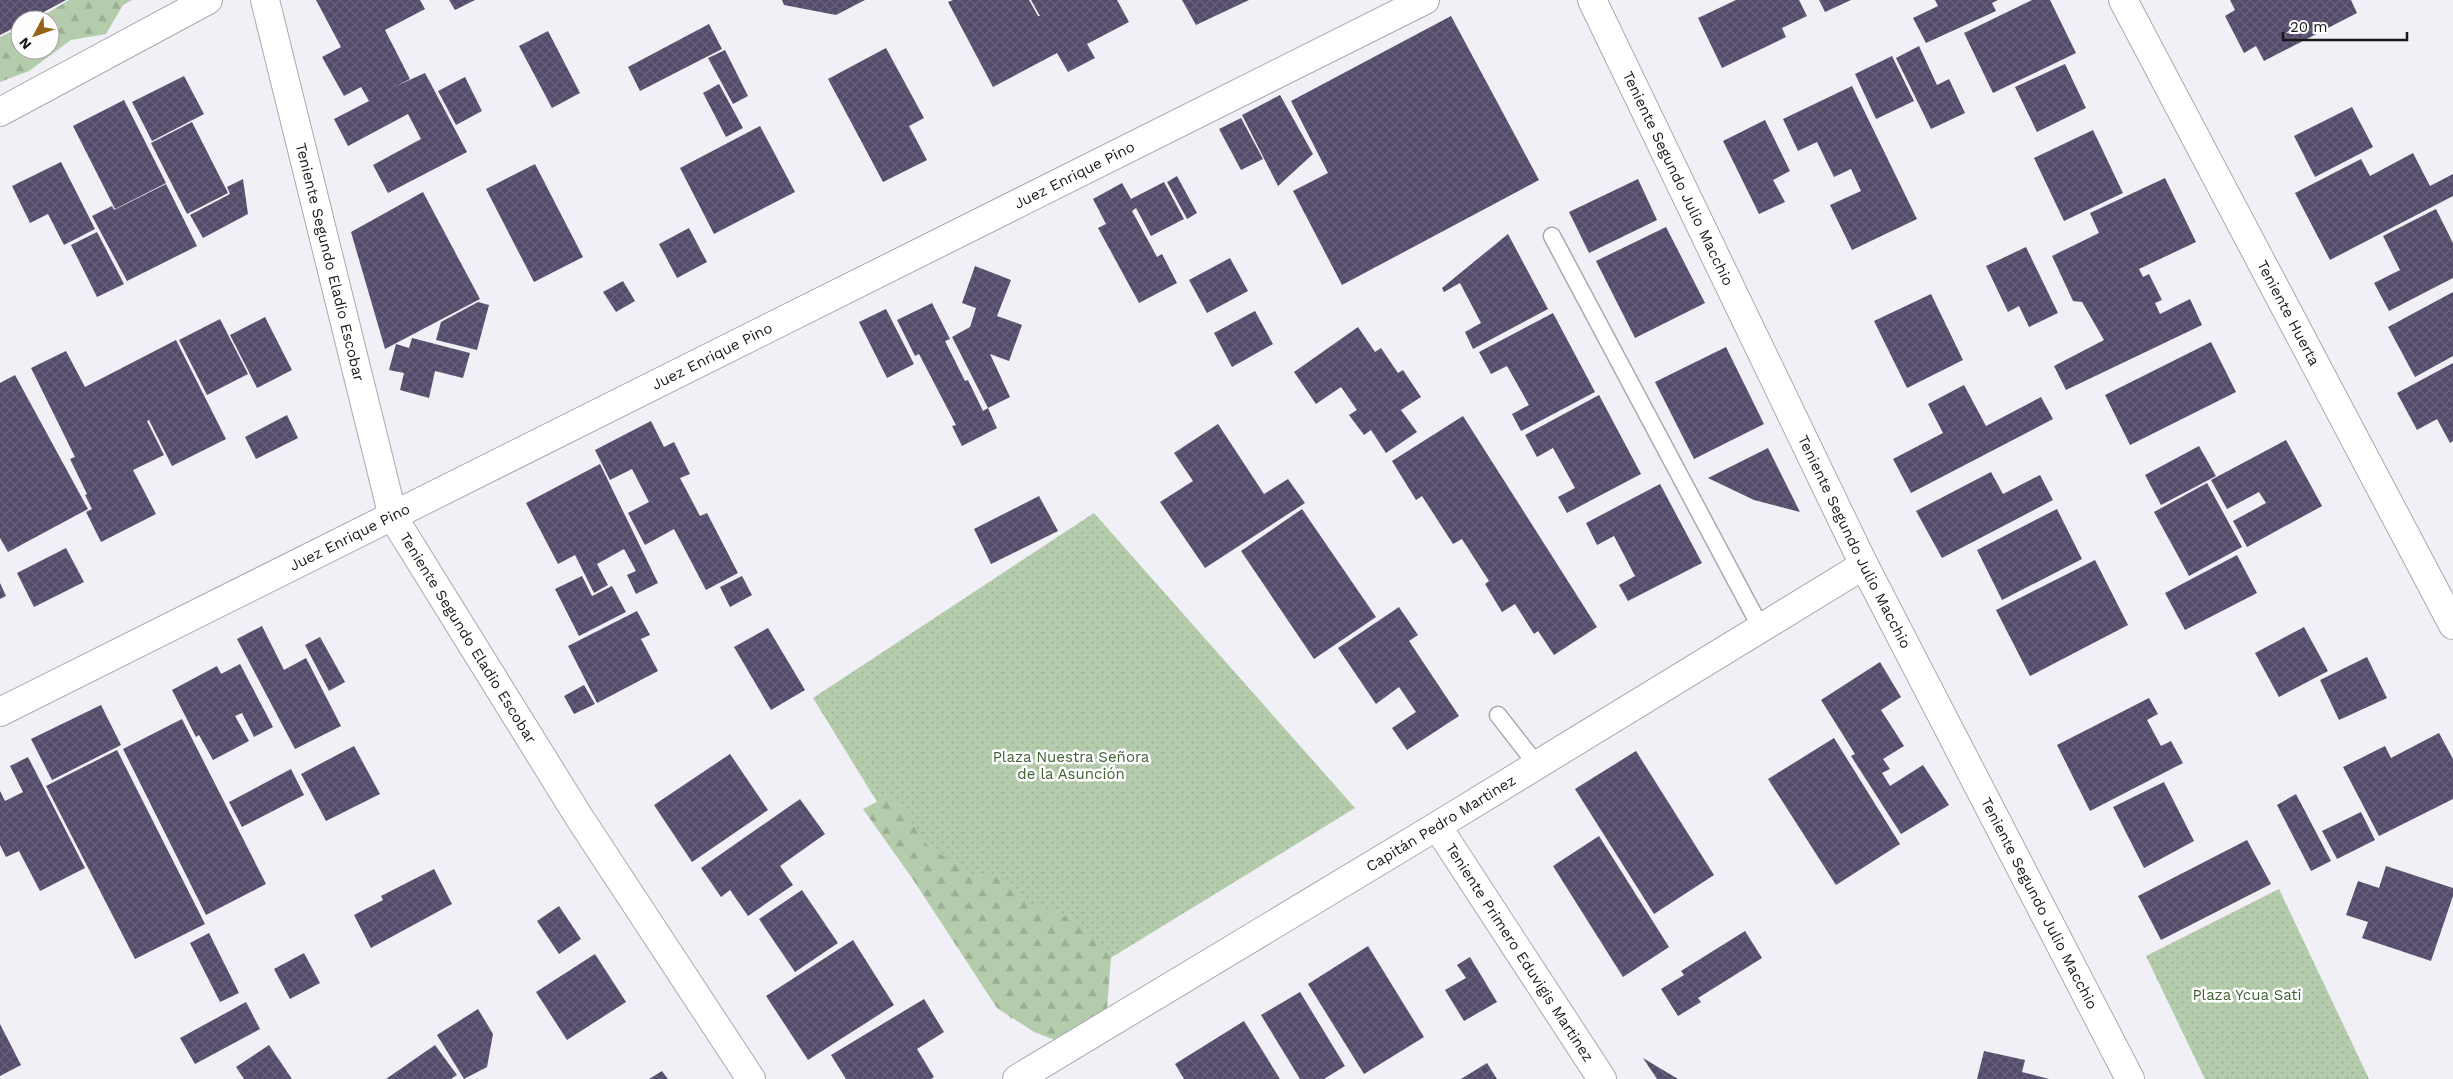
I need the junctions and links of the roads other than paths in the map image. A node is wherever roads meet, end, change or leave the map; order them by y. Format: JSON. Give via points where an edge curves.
{"nodes":[{"id":1,"x":208,"y":0,"type":"edge"},
{"id":2,"x":265,"y":0,"type":"edge"},
{"id":3,"x":1425,"y":0,"type":"edge"},
{"id":4,"x":1592,"y":0,"type":"edge"},
{"id":5,"x":2123,"y":0,"type":"edge"},
{"id":6,"x":0,"y":112,"type":"edge"},
{"id":7,"x":1552,"y":236,"type":"dead end"},
{"id":8,"x":393,"y":517,"type":"junction"},
{"id":9,"x":1864,"y":565,"type":"junction"},
{"id":10,"x":2453,"y":625,"type":"edge"},
{"id":11,"x":1761,"y":628,"type":"junction"},
{"id":12,"x":0,"y":712,"type":"edge"},
{"id":13,"x":1498,"y":716,"type":"dead end"},
{"id":14,"x":1537,"y":765,"type":"junction"},
{"id":15,"x":1437,"y":826,"type":"junction"},
{"id":16,"x":751,"y":1079,"type":"edge"},
{"id":17,"x":1017,"y":1079,"type":"edge"},
{"id":18,"x":1602,"y":1079,"type":"edge"},
{"id":19,"x":2130,"y":1079,"type":"edge"}],
"edges":[{"from":1,"to":6,"type":"street"},
{"from":2,"to":8,"type":"street","name":"Teniente Segundo Eladio Escobar"},
{"from":3,"to":8,"type":"street","name":"Juez Enrique Pino"},
{"from":4,"to":9,"type":"street","name":"Teniente Segundo Julio Macchio"},
{"from":5,"to":10,"type":"street","name":"Teniente Huerta"},
{"from":7,"to":11,"type":"lane"},
{"from":8,"to":12,"type":"street","name":"Juez Enrique Pino"},
{"from":8,"to":16,"type":"street","name":"Teniente Segundo Eladio Escobar","via":[[579,817]]},
{"from":9,"to":11,"type":"street","name":"Capitán Pedro Martinez"},
{"from":9,"to":19,"type":"street","name":"Teniente Segundo Julio Macchio"},
{"from":11,"to":14,"type":"street","name":"Capitán Pedro Martinez"},
{"from":13,"to":14,"type":"lane"},
{"from":14,"to":15,"type":"street","name":"Capitán Pedro Martinez"},
{"from":15,"to":17,"type":"street","name":"Capitán Pedro Martinez"},
{"from":15,"to":18,"type":"street","name":"Teniente Primero Eduvigis Martinez"}]}
